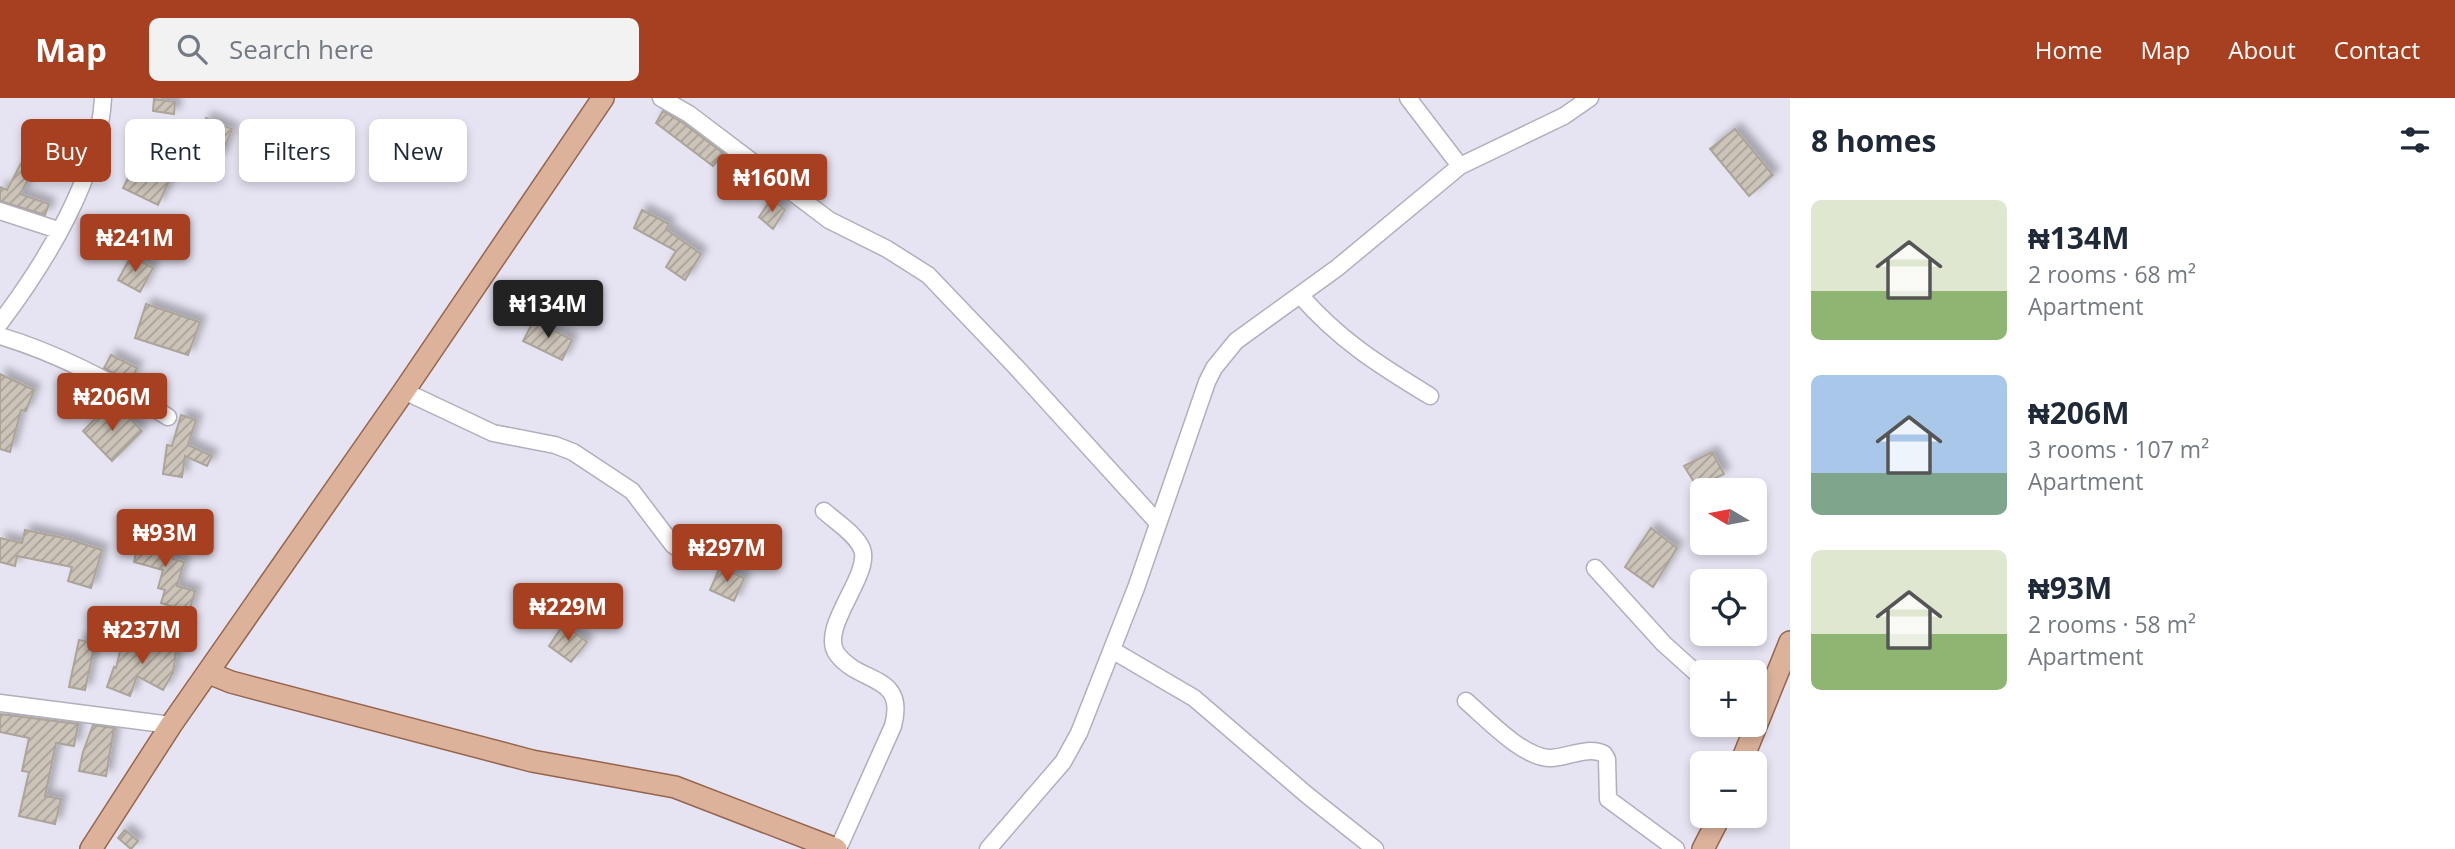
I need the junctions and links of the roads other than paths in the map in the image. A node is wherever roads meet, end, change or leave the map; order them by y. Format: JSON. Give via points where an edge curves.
{"nodes":[{"id":1,"x":103,"y":98,"type":"edge"},
{"id":2,"x":603,"y":98,"type":"edge"},
{"id":3,"x":661,"y":98,"type":"edge"},
{"id":4,"x":1408,"y":98,"type":"edge"},
{"id":5,"x":1590,"y":98,"type":"edge"},
{"id":6,"x":1460,"y":166,"type":"junction"},
{"id":7,"x":0,"y":211,"type":"edge"},
{"id":8,"x":58,"y":230,"type":"junction"},
{"id":9,"x":1300,"y":295,"type":"junction"},
{"id":10,"x":0,"y":323,"type":"edge"},
{"id":11,"x":0,"y":336,"type":"edge"},
{"id":12,"x":404,"y":391,"type":"junction"},
{"id":13,"x":1430,"y":396,"type":"dead end"},
{"id":14,"x":168,"y":417,"type":"dead end"},
{"id":15,"x":824,"y":511,"type":"dead end"},
{"id":16,"x":1158,"y":523,"type":"junction"},
{"id":17,"x":687,"y":554,"type":"dead end"},
{"id":18,"x":1595,"y":568,"type":"dead end"},
{"id":19,"x":1790,"y":642,"type":"edge"},
{"id":20,"x":1112,"y":650,"type":"junction"},
{"id":21,"x":1690,"y":667,"type":"edge"},
{"id":22,"x":209,"y":673,"type":"junction"},
{"id":23,"x":1767,"y":693,"type":"edge"},
{"id":24,"x":1466,"y":701,"type":"dead end"},
{"id":25,"x":0,"y":703,"type":"edge"},
{"id":26,"x":171,"y":725,"type":"junction"},
{"id":27,"x":1714,"y":828,"type":"edge"},
{"id":28,"x":91,"y":849,"type":"edge"},
{"id":29,"x":837,"y":849,"type":"edge"},
{"id":30,"x":988,"y":849,"type":"edge"},
{"id":31,"x":1375,"y":849,"type":"edge"},
{"id":32,"x":1676,"y":849,"type":"edge"},
{"id":33,"x":1703,"y":849,"type":"edge"}],
"edges":[{"from":1,"to":8,"type":"street","via":[[93,153]]},
{"from":2,"to":12,"type":"main road"},
{"from":3,"to":16,"type":"street","via":[[689,114],[829,220],[928,275]]},
{"from":4,"to":6,"type":"street"},
{"from":5,"to":6,"type":"street"},
{"from":6,"to":9,"type":"street"},
{"from":7,"to":8,"type":"street"},
{"from":8,"to":10,"type":"street"},
{"from":9,"to":13,"type":"street","via":[[1349,344]]},
{"from":9,"to":16,"type":"street","via":[[1236,341],[1214,368]]},
{"from":11,"to":14,"type":"street","via":[[54,355],[124,389]]},
{"from":12,"to":17,"type":"street","via":[[493,433],[573,452],[632,491],[673,545]]},
{"from":12,"to":22,"type":"main road"},
{"from":15,"to":29,"type":"street","via":[[862,549],[862,563],[832,643],[844,661],[889,689],[897,711]]},
{"from":16,"to":20,"type":"street"},
{"from":18,"to":21,"type":"street"},
{"from":19,"to":23,"type":"main road"},
{"from":20,"to":30,"type":"street","via":[[1063,762]]},
{"from":20,"to":31,"type":"street","via":[[1194,698]]},
{"from":22,"to":26,"type":"main road"},
{"from":22,"to":29,"type":"main road","via":[[532,761],[675,788]]},
{"from":24,"to":32,"type":"street","via":[[1537,756],[1604,754],[1608,799]]},
{"from":25,"to":26,"type":"street"},
{"from":26,"to":28,"type":"main road"},
{"from":27,"to":33,"type":"main road"}]}
